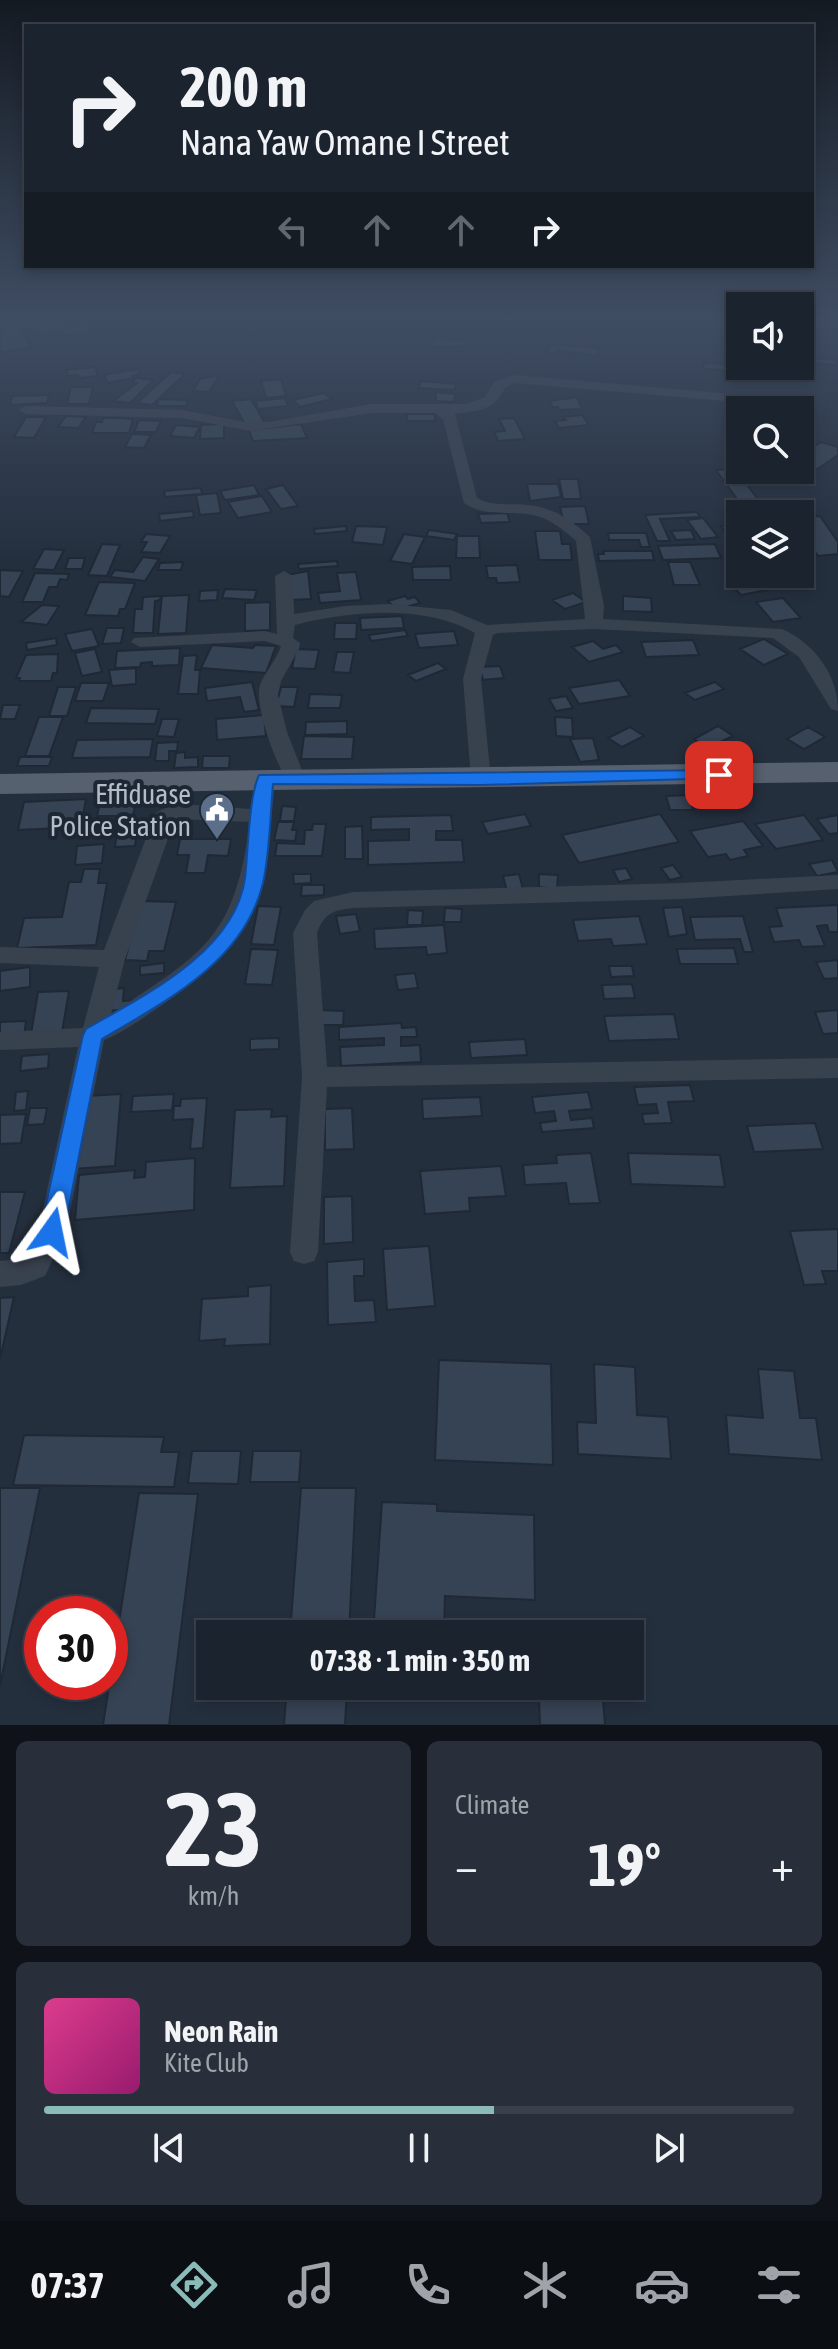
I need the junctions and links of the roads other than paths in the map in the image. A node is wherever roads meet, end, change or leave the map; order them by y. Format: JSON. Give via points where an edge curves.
{"nodes":[{"id":1,"x":491,"y":398,"type":"edge"},
{"id":2,"x":26,"y":410,"type":"dead end"},
{"id":3,"x":441,"y":411,"type":"junction"},
{"id":4,"x":284,"y":576,"type":"dead end"},
{"id":5,"x":594,"y":624,"type":"junction"},
{"id":6,"x":285,"y":631,"type":"junction"},
{"id":7,"x":485,"y":631,"type":"junction"},
{"id":8,"x":140,"y":642,"type":"dead end"},
{"id":9,"x":838,"y":705,"type":"edge"},
{"id":10,"x":838,"y":772,"type":"edge"},
{"id":11,"x":280,"y":778,"type":"junction"},
{"id":12,"x":481,"y":779,"type":"junction"},
{"id":13,"x":0,"y":784,"type":"edge"},
{"id":14,"x":262,"y":816,"type":"junction"},
{"id":15,"x":838,"y":882,"type":"edge"},
{"id":16,"x":0,"y":955,"type":"edge"},
{"id":17,"x":113,"y":959,"type":"junction"},
{"id":18,"x":93,"y":1035,"type":"junction"},
{"id":19,"x":0,"y":1041,"type":"edge"},
{"id":20,"x":838,"y":1068,"type":"edge"},
{"id":21,"x":315,"y":1077,"type":"junction"},
{"id":22,"x":304,"y":1252,"type":"dead end"},
{"id":23,"x":0,"y":1274,"type":"edge"}],
"edges":[{"from":1,"to":3,"type":"street","via":[[483,404]]},
{"from":2,"to":3,"type":"street","via":[[205,416],[247,427],[354,409]]},
{"from":3,"to":5,"type":"street","via":[[453,425],[470,500],[477,507],[536,510],[584,540]]},
{"from":4,"to":6,"type":"street"},
{"from":5,"to":7,"type":"street"},
{"from":5,"to":9,"type":"street","via":[[776,633],[807,652]]},
{"from":6,"to":7,"type":"street","via":[[320,612],[432,612]]},
{"from":6,"to":8,"type":"street"},
{"from":6,"to":11,"type":"street","via":[[291,649],[273,674],[267,694]]},
{"from":7,"to":12,"type":"street","via":[[472,679]]},
{"from":10,"to":12,"type":"main road"},
{"from":11,"to":12,"type":"main road"},
{"from":11,"to":13,"type":"main road"},
{"from":11,"to":14,"type":"street"},
{"from":14,"to":17,"type":"street","via":[[168,814]]},
{"from":14,"to":18,"type":"street","via":[[253,884],[223,942],[207,961]]},
{"from":15,"to":21,"type":"street","via":[[327,903],[312,913],[305,933]]},
{"from":16,"to":17,"type":"street"},
{"from":17,"to":18,"type":"street"},
{"from":18,"to":19,"type":"street"},
{"from":18,"to":23,"type":"street","via":[[52,1232],[35,1267]]},
{"from":20,"to":21,"type":"street"},
{"from":21,"to":22,"type":"street"}]}
